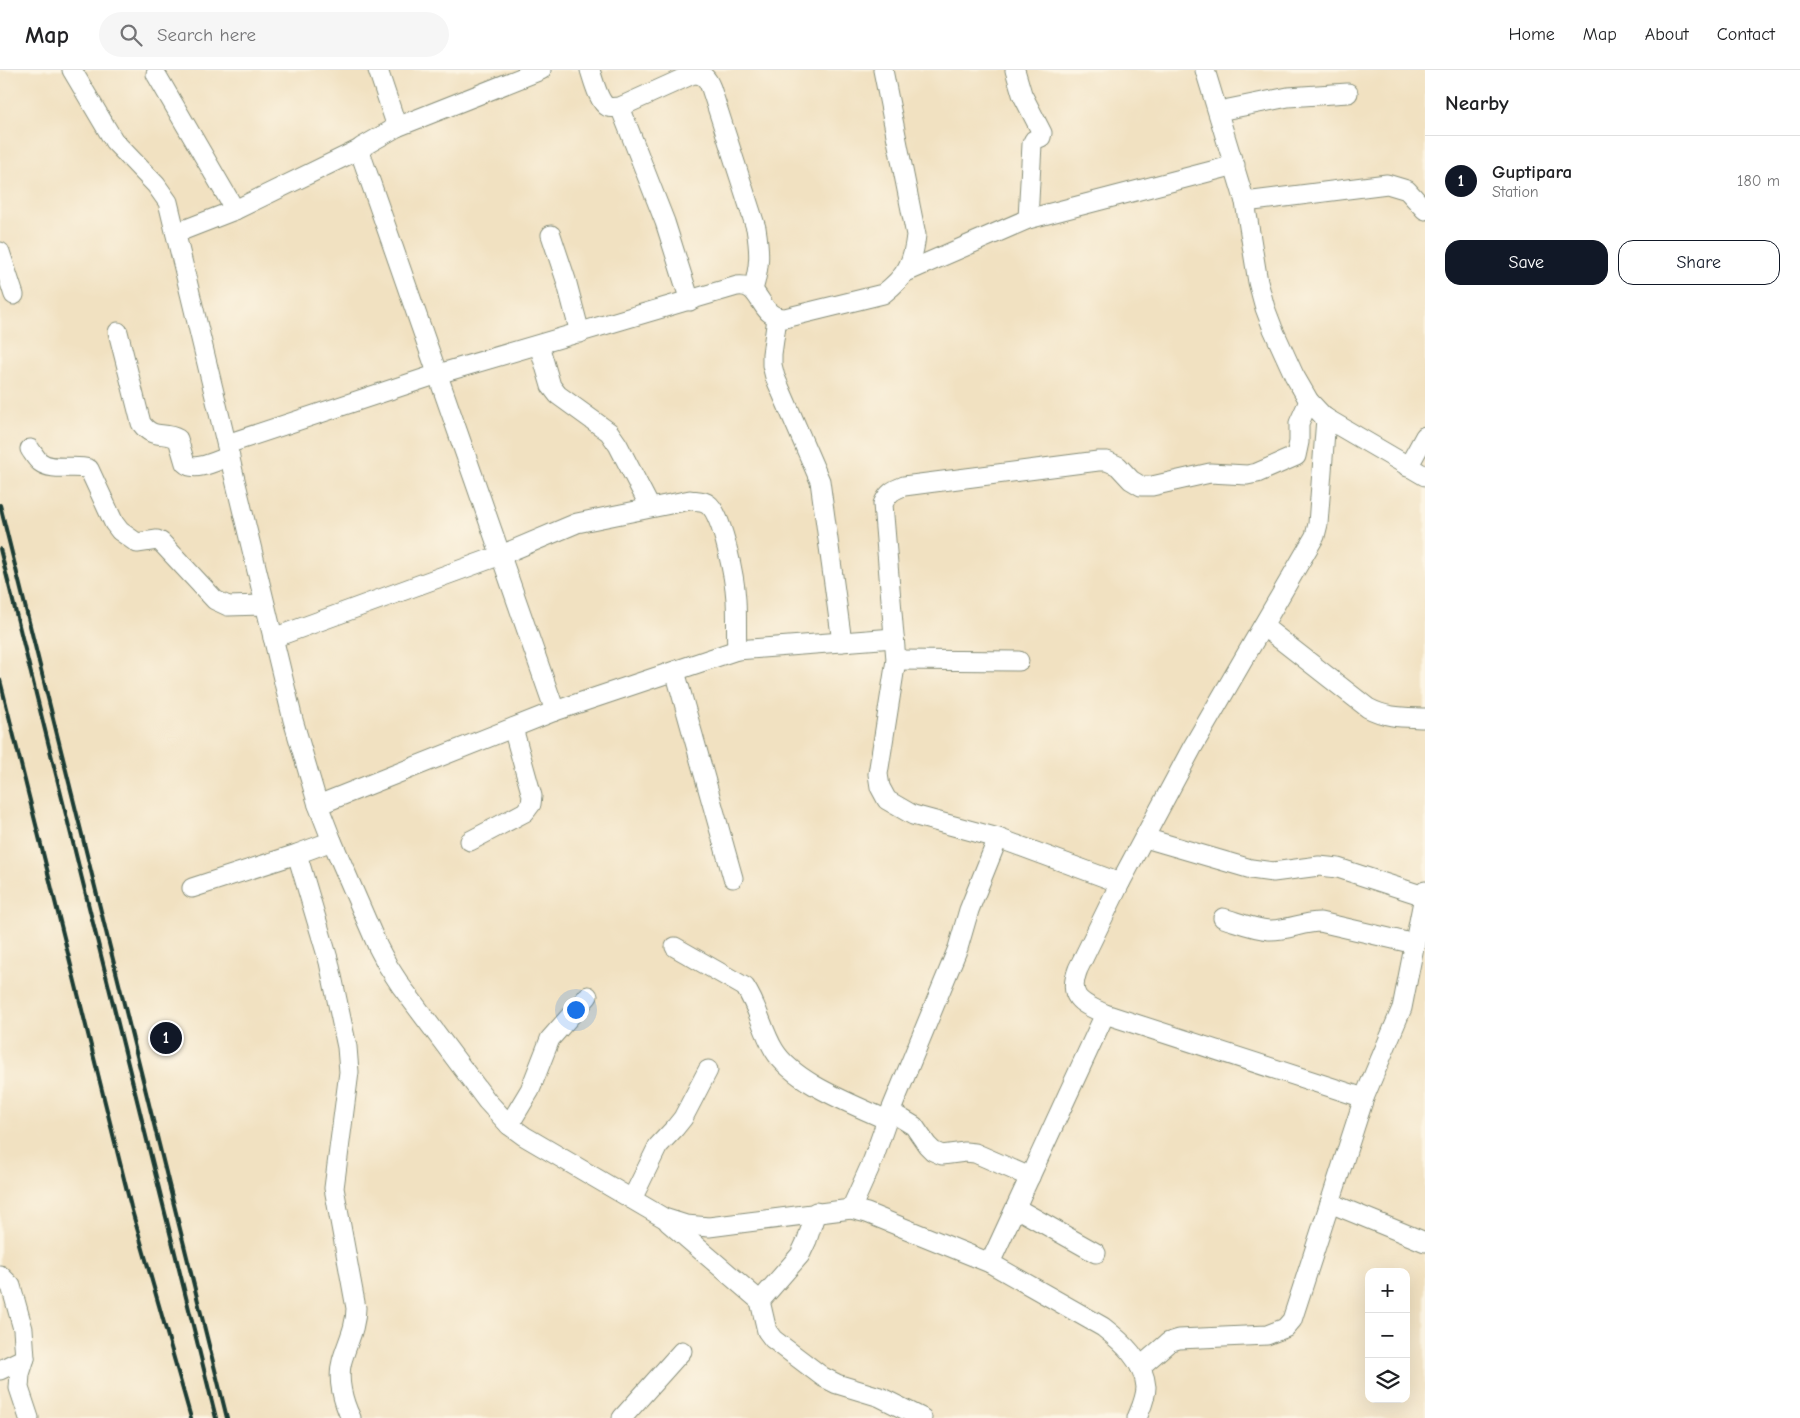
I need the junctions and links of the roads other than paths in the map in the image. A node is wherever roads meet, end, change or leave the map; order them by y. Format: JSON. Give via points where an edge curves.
{"nodes":[{"id":1,"x":72,"y":70,"type":"edge"},
{"id":2,"x":378,"y":70,"type":"edge"},
{"id":3,"x":540,"y":70,"type":"edge"},
{"id":4,"x":590,"y":70,"type":"edge"},
{"id":5,"x":883,"y":70,"type":"edge"},
{"id":6,"x":1015,"y":70,"type":"edge"},
{"id":7,"x":1205,"y":70,"type":"edge"},
{"id":8,"x":156,"y":74,"type":"dead end"},
{"id":9,"x":1348,"y":93,"type":"dead end"},
{"id":10,"x":620,"y":107,"type":"junction"},
{"id":11,"x":1219,"y":111,"type":"junction"},
{"id":12,"x":397,"y":127,"type":"junction"},
{"id":13,"x":360,"y":149,"type":"junction"},
{"id":14,"x":1235,"y":165,"type":"junction"},
{"id":15,"x":1245,"y":202,"type":"junction"},
{"id":16,"x":235,"y":210,"type":"junction"},
{"id":17,"x":1425,"y":210,"type":"edge"},
{"id":18,"x":1028,"y":219,"type":"junction"},
{"id":19,"x":176,"y":234,"type":"junction"},
{"id":20,"x":551,"y":234,"type":"dead end"},
{"id":21,"x":0,"y":252,"type":"edge"},
{"id":22,"x":906,"y":272,"type":"junction"},
{"id":23,"x":754,"y":290,"type":"junction"},
{"id":24,"x":14,"y":295,"type":"dead end"},
{"id":25,"x":690,"y":301,"type":"junction"},
{"id":26,"x":778,"y":318,"type":"junction"},
{"id":27,"x":118,"y":332,"type":"dead end"},
{"id":28,"x":580,"y":333,"type":"junction"},
{"id":29,"x":539,"y":345,"type":"junction"},
{"id":30,"x":438,"y":374,"type":"junction"},
{"id":31,"x":1309,"y":402,"type":"junction"},
{"id":32,"x":1326,"y":418,"type":"junction"},
{"id":33,"x":1425,"y":436,"type":"edge"},
{"id":34,"x":30,"y":449,"type":"dead end"},
{"id":35,"x":228,"y":450,"type":"junction"},
{"id":36,"x":1408,"y":466,"type":"junction"},
{"id":37,"x":1425,"y":476,"type":"edge"},
{"id":38,"x":650,"y":507,"type":"junction"},
{"id":39,"x":501,"y":555,"type":"junction"},
{"id":40,"x":265,"y":605,"type":"junction"},
{"id":41,"x":1262,"y":626,"type":"junction"},
{"id":42,"x":273,"y":638,"type":"junction"},
{"id":43,"x":894,"y":638,"type":"junction"},
{"id":44,"x":842,"y":642,"type":"junction"},
{"id":45,"x":737,"y":650,"type":"junction"},
{"id":46,"x":896,"y":660,"type":"junction"},
{"id":47,"x":1019,"y":661,"type":"dead end"},
{"id":48,"x":675,"y":670,"type":"junction"},
{"id":49,"x":555,"y":711,"type":"junction"},
{"id":50,"x":1425,"y":718,"type":"edge"},
{"id":51,"x":513,"y":728,"type":"junction"},
{"id":52,"x":318,"y":805,"type":"junction"},
{"id":53,"x":998,"y":838,"type":"junction"},
{"id":54,"x":1144,"y":838,"type":"junction"},
{"id":55,"x":332,"y":841,"type":"junction"},
{"id":56,"x":470,"y":841,"type":"dead end"},
{"id":57,"x":297,"y":854,"type":"junction"},
{"id":58,"x":733,"y":878,"type":"dead end"},
{"id":59,"x":1120,"y":884,"type":"junction"},
{"id":60,"x":192,"y":888,"type":"dead end"},
{"id":61,"x":1424,"y":893,"type":"edge"},
{"id":62,"x":1223,"y":918,"type":"dead end"},
{"id":63,"x":1415,"y":944,"type":"junction"},
{"id":64,"x":675,"y":947,"type":"dead end"},
{"id":65,"x":588,"y":996,"type":"dead end"},
{"id":66,"x":1105,"y":1014,"type":"junction"},
{"id":67,"x":708,"y":1070,"type":"dead end"},
{"id":68,"x":1364,"y":1098,"type":"junction"},
{"id":69,"x":889,"y":1116,"type":"junction"},
{"id":70,"x":509,"y":1125,"type":"junction"},
{"id":71,"x":1030,"y":1177,"type":"junction"},
{"id":72,"x":632,"y":1199,"type":"junction"},
{"id":73,"x":1330,"y":1203,"type":"junction"},
{"id":74,"x":1016,"y":1208,"type":"junction"},
{"id":75,"x":851,"y":1209,"type":"junction"},
{"id":76,"x":816,"y":1212,"type":"junction"},
{"id":77,"x":664,"y":1218,"type":"junction"},
{"id":78,"x":1425,"y":1242,"type":"edge"},
{"id":79,"x":1096,"y":1253,"type":"dead end"},
{"id":80,"x":990,"y":1263,"type":"junction"},
{"id":81,"x":0,"y":1275,"type":"edge"},
{"id":82,"x":760,"y":1301,"type":"junction"},
{"id":83,"x":682,"y":1351,"type":"dead end"},
{"id":84,"x":25,"y":1358,"type":"junction"},
{"id":85,"x":1140,"y":1367,"type":"junction"},
{"id":86,"x":0,"y":1370,"type":"edge"},
{"id":87,"x":343,"y":1393,"type":"junction"},
{"id":88,"x":29,"y":1418,"type":"edge"},
{"id":89,"x":339,"y":1418,"type":"edge"},
{"id":90,"x":352,"y":1418,"type":"edge"},
{"id":91,"x":622,"y":1418,"type":"edge"},
{"id":92,"x":922,"y":1418,"type":"edge"},
{"id":93,"x":1137,"y":1418,"type":"edge"}],
"edges":[{"from":1,"to":19,"type":"street","via":[[114,142],[163,194]]},
{"from":2,"to":12,"type":"street"},
{"from":3,"to":12,"type":"street"},
{"from":4,"to":10,"type":"street","via":[[601,100],[612,107]]},
{"from":5,"to":22,"type":"street","via":[[916,228],[915,248]]},
{"from":6,"to":18,"type":"street","via":[[1022,94],[1042,133],[1032,144]]},
{"from":7,"to":11,"type":"street"},
{"from":8,"to":16,"type":"street"},
{"from":9,"to":11,"type":"street","via":[[1288,97]]},
{"from":10,"to":23,"type":"street","via":[[693,74],[706,78],[756,228],[759,266]]},
{"from":10,"to":25,"type":"street","via":[[665,222]]},
{"from":11,"to":14,"type":"street"},
{"from":12,"to":13,"type":"street"},
{"from":13,"to":16,"type":"street"},
{"from":13,"to":30,"type":"street"},
{"from":14,"to":15,"type":"street"},
{"from":14,"to":18,"type":"street"},
{"from":15,"to":17,"type":"street","via":[[1387,184],[1407,190]]},
{"from":15,"to":31,"type":"street","via":[[1265,308],[1287,362]]},
{"from":16,"to":19,"type":"street"},
{"from":18,"to":22,"type":"street"},
{"from":19,"to":35,"type":"street"},
{"from":20,"to":28,"type":"street"},
{"from":21,"to":24,"type":"street"},
{"from":22,"to":26,"type":"street","via":[[883,294],[872,298]]},
{"from":23,"to":25,"type":"street","via":[[737,286]]},
{"from":23,"to":26,"type":"street","via":[[765,308]]},
{"from":25,"to":28,"type":"street"},
{"from":26,"to":44,"type":"street","via":[[772,365],[820,481]]},
{"from":27,"to":35,"type":"street","via":[[141,423],[147,430],[155,435],[170,435],[178,439],[188,466],[198,467]]},
{"from":28,"to":29,"type":"street"},
{"from":29,"to":30,"type":"street"},
{"from":29,"to":38,"type":"street","via":[[551,386],[558,395],[608,432]]},
{"from":30,"to":35,"type":"street"},
{"from":30,"to":39,"type":"street"},
{"from":31,"to":32,"type":"street"},
{"from":31,"to":43,"type":"street","via":[[1298,423],[1299,449],[1296,456],[1248,475],[1210,473],[1141,486],[1112,462],[1098,461],[893,490],[883,504],[883,513]]},
{"from":32,"to":36,"type":"street"},
{"from":32,"to":41,"type":"street","via":[[1315,536]]},
{"from":33,"to":36,"type":"street"},
{"from":34,"to":40,"type":"street","via":[[39,462],[48,466],[89,469],[120,531],[137,543],[161,542],[215,600],[228,606]]},
{"from":35,"to":40,"type":"street"},
{"from":36,"to":37,"type":"street"},
{"from":38,"to":39,"type":"street","via":[[577,523]]},
{"from":38,"to":45,"type":"street","via":[[690,500],[703,501],[715,511],[734,582]]},
{"from":39,"to":42,"type":"street"},
{"from":39,"to":49,"type":"street"},
{"from":40,"to":42,"type":"street"},
{"from":41,"to":50,"type":"street","via":[[1380,715]]},
{"from":41,"to":54,"type":"street"},
{"from":42,"to":52,"type":"street"},
{"from":43,"to":44,"type":"street"},
{"from":43,"to":46,"type":"street"},
{"from":44,"to":45,"type":"street"},
{"from":45,"to":48,"type":"street"},
{"from":46,"to":47,"type":"street"},
{"from":46,"to":53,"type":"street","via":[[878,774],[888,800],[913,815]]},
{"from":48,"to":49,"type":"street"},
{"from":48,"to":58,"type":"street"},
{"from":49,"to":51,"type":"street"},
{"from":51,"to":52,"type":"street"},
{"from":51,"to":56,"type":"street","via":[[532,796],[531,804],[525,812]]},
{"from":52,"to":55,"type":"street"},
{"from":53,"to":59,"type":"street"},
{"from":53,"to":69,"type":"street","via":[[969,910],[958,948]]},
{"from":54,"to":59,"type":"street"},
{"from":54,"to":61,"type":"street","via":[[1251,870],[1273,872],[1319,866],[1338,868]]},
{"from":55,"to":57,"type":"street"},
{"from":55,"to":70,"type":"street","via":[[388,966],[487,1101]]},
{"from":57,"to":60,"type":"street"},
{"from":57,"to":87,"type":"street","via":[[330,967],[350,1072],[334,1188],[356,1308],[354,1328],[341,1363]]},
{"from":59,"to":66,"type":"street","via":[[1074,979],[1073,991],[1078,999]]},
{"from":61,"to":63,"type":"street"},
{"from":62,"to":63,"type":"street","via":[[1268,930],[1320,922]]},
{"from":63,"to":68,"type":"street","via":[[1402,1008]]},
{"from":64,"to":69,"type":"street","via":[[745,987],[774,1049],[792,1071],[806,1081]]},
{"from":65,"to":70,"type":"street","via":[[550,1039],[530,1090]]},
{"from":66,"to":68,"type":"street"},
{"from":66,"to":71,"type":"street"},
{"from":67,"to":72,"type":"street","via":[[682,1118],[658,1146]]},
{"from":68,"to":73,"type":"street"},
{"from":69,"to":71,"type":"street","via":[[914,1126],[926,1145],[942,1155],[975,1154]]},
{"from":69,"to":75,"type":"street"},
{"from":70,"to":72,"type":"street"},
{"from":71,"to":74,"type":"street"},
{"from":72,"to":77,"type":"street"},
{"from":73,"to":78,"type":"street"},
{"from":73,"to":85,"type":"street","via":[[1292,1320],[1286,1328],[1267,1335],[1174,1340]]},
{"from":74,"to":79,"type":"street"},
{"from":74,"to":80,"type":"street"},
{"from":75,"to":76,"type":"street"},
{"from":75,"to":80,"type":"street"},
{"from":76,"to":77,"type":"street","via":[[709,1226],[686,1225]]},
{"from":76,"to":82,"type":"street","via":[[800,1255]]},
{"from":77,"to":82,"type":"street"},
{"from":80,"to":85,"type":"street","via":[[1103,1327]]},
{"from":81,"to":84,"type":"street","via":[[11,1286],[23,1330]]},
{"from":82,"to":92,"type":"street","via":[[766,1331],[823,1377],[880,1397]]},
{"from":83,"to":91,"type":"street"},
{"from":84,"to":86,"type":"street"},
{"from":84,"to":88,"type":"street","via":[[19,1388]]},
{"from":85,"to":93,"type":"street","via":[[1146,1387]]},
{"from":87,"to":89,"type":"street"},
{"from":87,"to":90,"type":"street"}]}
